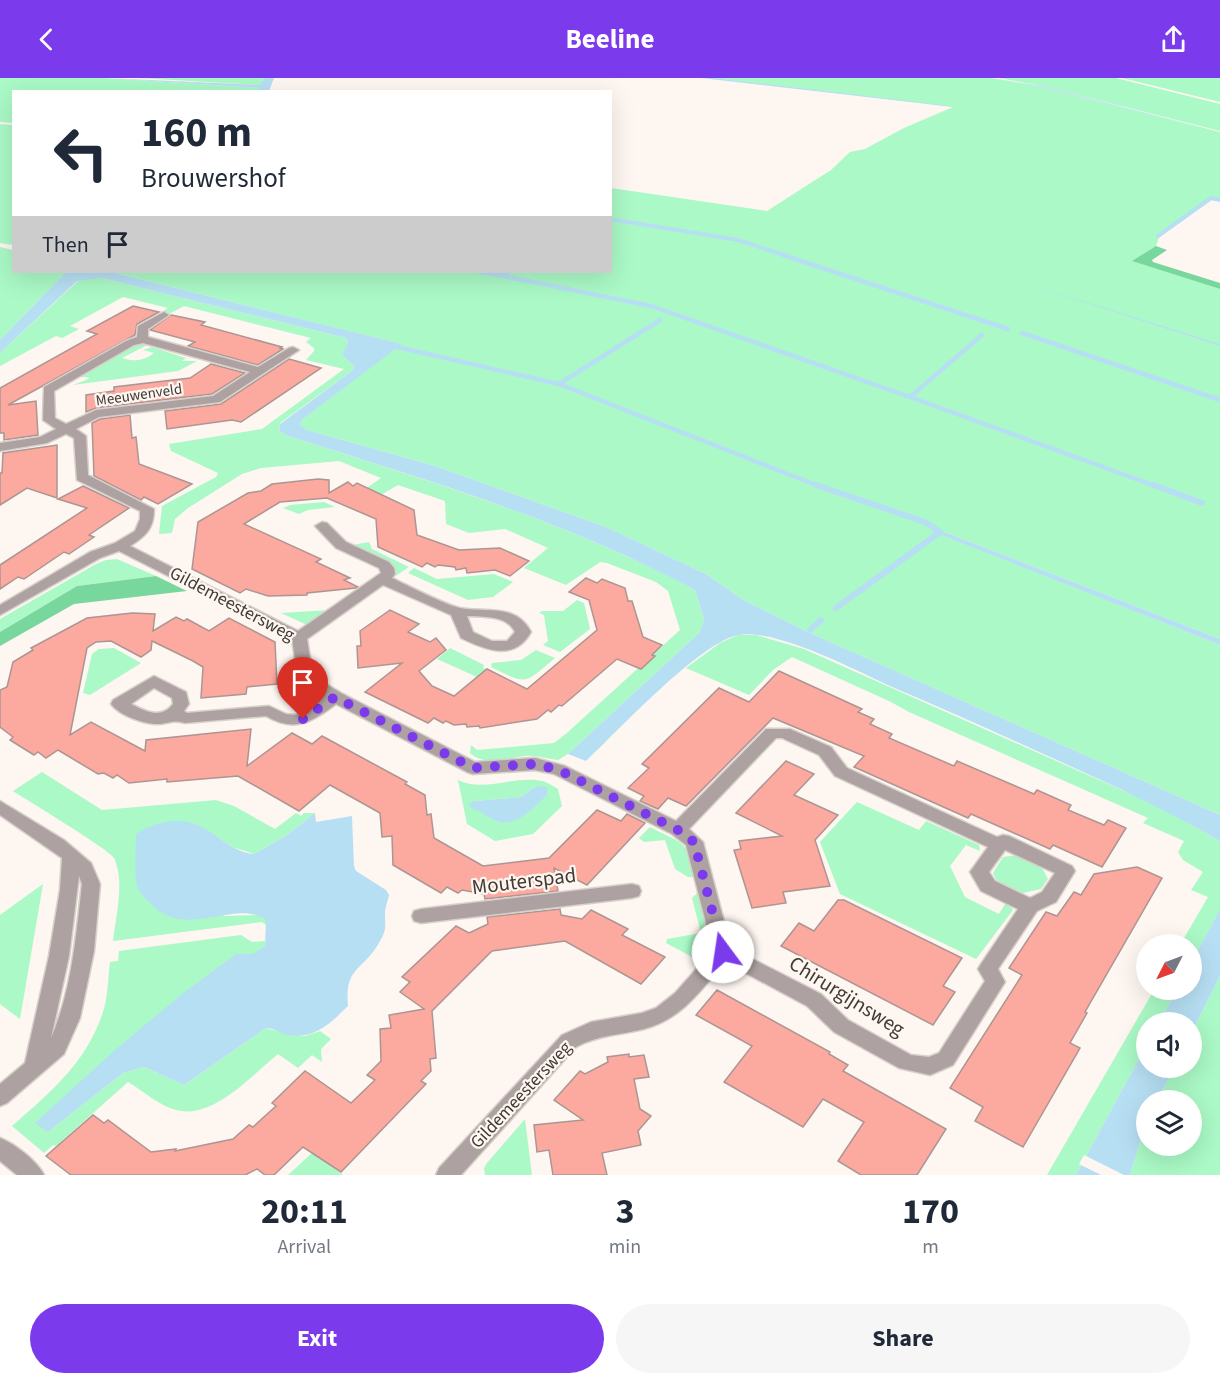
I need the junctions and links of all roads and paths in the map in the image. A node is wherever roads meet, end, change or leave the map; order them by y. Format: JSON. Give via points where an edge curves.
{"nodes":[{"id":1,"x":164,"y":315,"type":"dead end"},
{"id":2,"x":143,"y":339,"type":"junction"},
{"id":3,"x":292,"y":350,"type":"dead end"},
{"id":4,"x":260,"y":371,"type":"junction"},
{"id":5,"x":67,"y":429,"type":"junction"},
{"id":6,"x":0,"y":447,"type":"edge"},
{"id":7,"x":322,"y":526,"type":"dead end"},
{"id":8,"x":120,"y":546,"type":"junction"},
{"id":9,"x":382,"y":579,"type":"junction"},
{"id":10,"x":0,"y":611,"type":"edge"},
{"id":11,"x":458,"y":612,"type":"dead end"},
{"id":12,"x":299,"y":637,"type":"junction"},
{"id":13,"x":335,"y":697,"type":"junction"},
{"id":14,"x":174,"y":713,"type":"dead end"},
{"id":15,"x":0,"y":807,"type":"edge"},
{"id":16,"x":678,"y":830,"type":"junction"},
{"id":17,"x":999,"y":845,"type":"junction"},
{"id":18,"x":632,"y":891,"type":"dead end"},
{"id":19,"x":1030,"y":906,"type":"junction"},
{"id":20,"x":422,"y":916,"type":"dead end"},
{"id":21,"x":723,"y":952,"type":"junction"},
{"id":22,"x":0,"y":1097,"type":"edge"},
{"id":23,"x":0,"y":1148,"type":"edge"},
{"id":24,"x":450,"y":1174,"type":"edge"},
{"id":25,"x":33,"y":1175,"type":"edge"}],
"edges":[{"from":1,"to":2,"type":"street","name":"Meeuwenveld","via":[[142,328]]},
{"from":2,"to":4,"type":"street"},
{"from":2,"to":5,"type":"street","name":"Meeuwenveld","via":[[48,390],[49,420]]},
{"from":3,"to":4,"type":"street","name":"Meeuwenveld"},
{"from":4,"to":5,"type":"street","name":"Meeuwenveld","via":[[216,399],[96,414]]},
{"from":5,"to":6,"type":"street","via":[[43,440]]},
{"from":5,"to":8,"type":"street","via":[[80,436],[82,477],[147,509],[141,533]]},
{"from":7,"to":9,"type":"street","via":[[341,545],[387,568],[388,574]]},
{"from":8,"to":10,"type":"street","via":[[95,555]]},
{"from":8,"to":12,"type":"street","name":"Gildemeestersweg"},
{"from":9,"to":11,"type":"street"},
{"from":9,"to":12,"type":"street"},
{"from":12,"to":13,"type":"street","name":"Gildemeestersweg","via":[[306,678]]},
{"from":13,"to":14,"type":"street","via":[[309,716],[296,720],[283,719],[269,711],[185,718]]},
{"from":13,"to":16,"type":"street","name":"Gildemeestersweg","via":[[473,768],[535,764],[559,770]]},
{"from":15,"to":22,"type":"street","via":[[58,845],[85,868],[91,884],[84,951],[66,1028],[57,1048]]},
{"from":16,"to":17,"type":"street","name":"Chirurgijnsweg","via":[[772,733],[825,751],[841,772]]},
{"from":16,"to":21,"type":"street","name":"Gildemeestersweg","via":[[694,842]]},
{"from":17,"to":19,"type":"street","via":[[979,872],[988,886]]},
{"from":17,"to":19,"type":"street","name":"Chirurgijnsweg","via":[[1003,841],[1066,871],[1049,897]]},
{"from":18,"to":20,"type":"street","name":"Mouterspad"},
{"from":19,"to":21,"type":"street","name":"Chirurgijnsweg","via":[[988,969],[995,982],[946,1059],[930,1066],[906,1062],[841,1026],[814,1000]]},
{"from":21,"to":24,"type":"street","name":"Gildemeestersweg","via":[[670,1010],[652,1019],[584,1031],[569,1041]]},
{"from":23,"to":25,"type":"street"}]}
